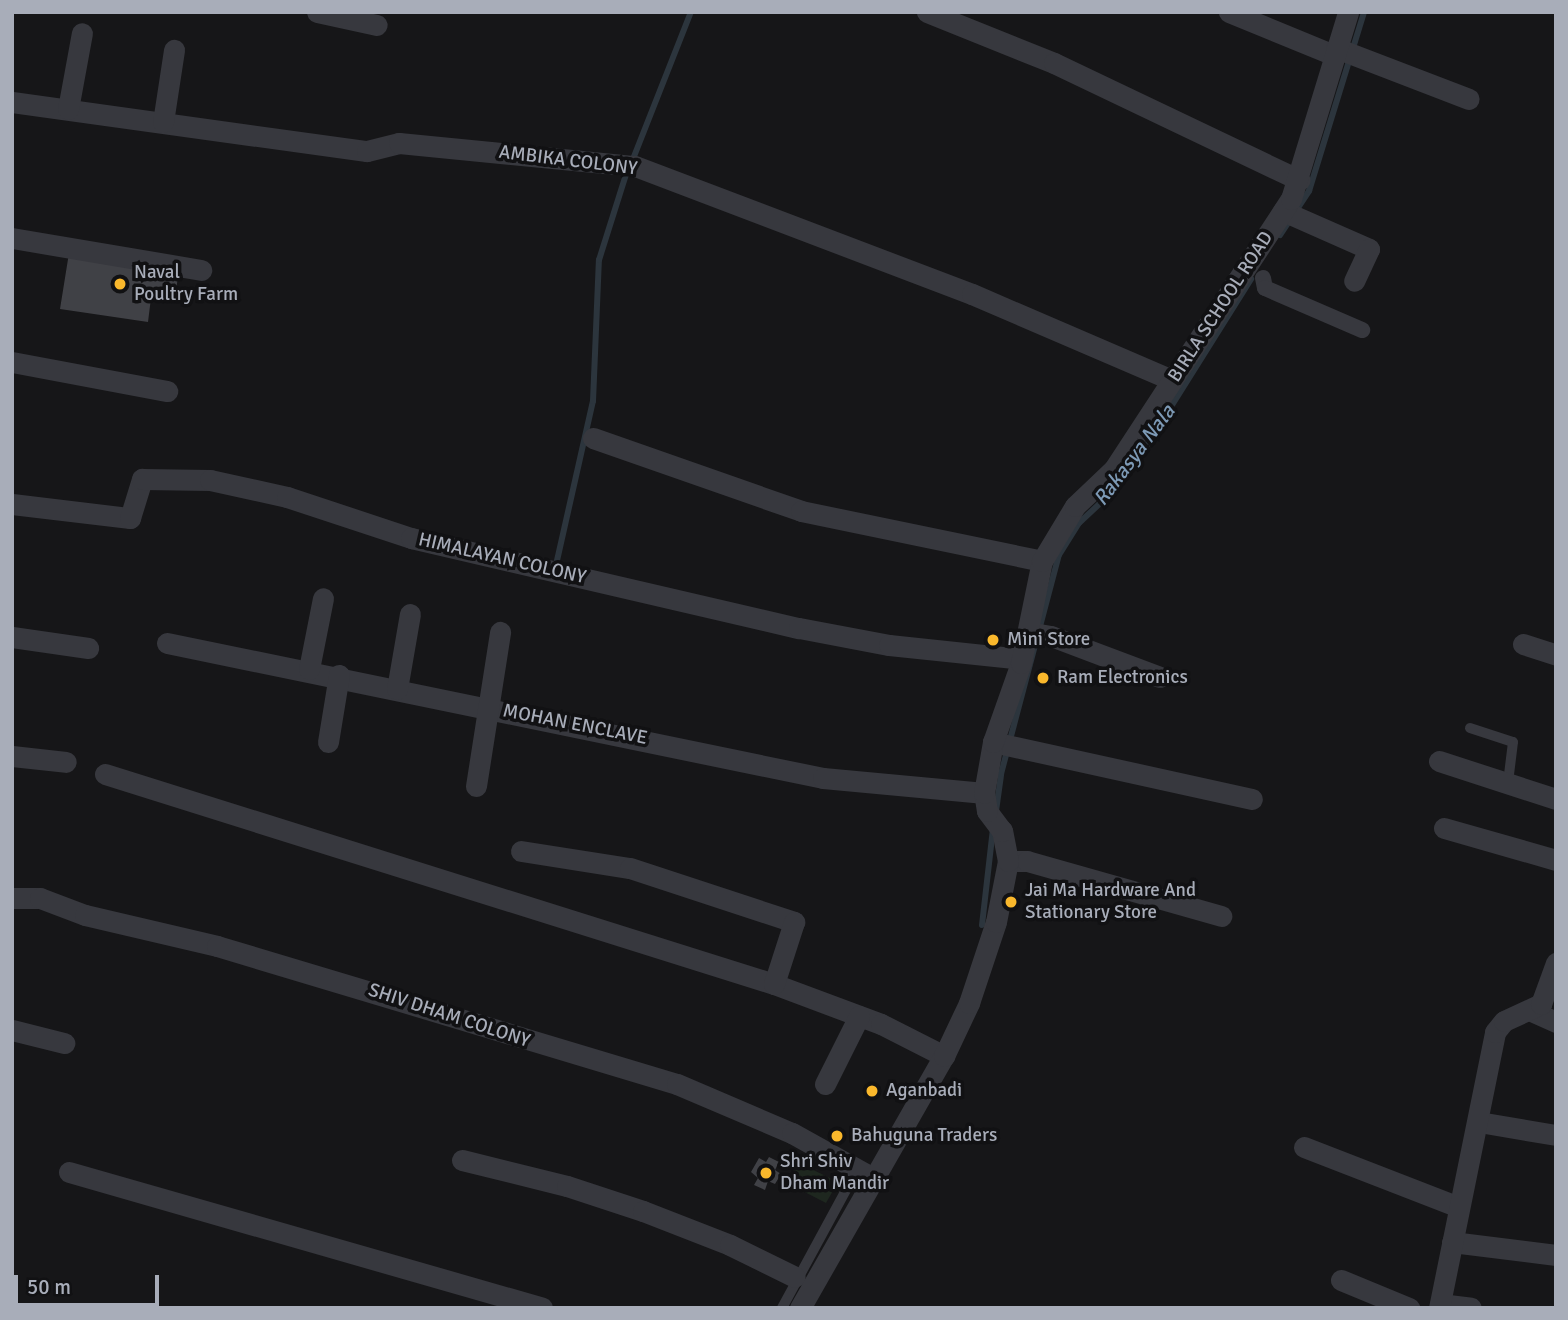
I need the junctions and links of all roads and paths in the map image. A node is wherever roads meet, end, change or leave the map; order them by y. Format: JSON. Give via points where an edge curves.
{"nodes":[{"id":1,"x":317,"y":12,"type":"edge"},
{"id":2,"x":927,"y":12,"type":"edge"},
{"id":3,"x":1229,"y":12,"type":"edge"},
{"id":4,"x":1348,"y":12,"type":"edge"},
{"id":5,"x":377,"y":26,"type":"dead end"},
{"id":6,"x":82,"y":33,"type":"dead end"},
{"id":7,"x":174,"y":50,"type":"dead end"},
{"id":8,"x":1344,"y":53,"type":"junction"},
{"id":9,"x":1469,"y":99,"type":"dead end"},
{"id":10,"x":12,"y":102,"type":"edge"},
{"id":11,"x":68,"y":109,"type":"junction"},
{"id":12,"x":163,"y":122,"type":"junction"},
{"id":13,"x":1299,"y":180,"type":"junction"},
{"id":14,"x":1292,"y":215,"type":"junction"},
{"id":15,"x":12,"y":238,"type":"edge"},
{"id":16,"x":201,"y":270,"type":"dead end"},
{"id":17,"x":1263,"y":278,"type":"dead end"},
{"id":18,"x":1354,"y":281,"type":"dead end"},
{"id":19,"x":1362,"y":330,"type":"dead end"},
{"id":20,"x":12,"y":362,"type":"edge"},
{"id":21,"x":1172,"y":380,"type":"junction"},
{"id":22,"x":167,"y":391,"type":"dead end"},
{"id":23,"x":593,"y":438,"type":"dead end"},
{"id":24,"x":12,"y":504,"type":"edge"},
{"id":25,"x":1042,"y":561,"type":"junction"},
{"id":26,"x":323,"y":598,"type":"dead end"},
{"id":27,"x":410,"y":614,"type":"dead end"},
{"id":28,"x":500,"y":632,"type":"dead end"},
{"id":29,"x":1038,"y":634,"type":"junction"},
{"id":30,"x":12,"y":637,"type":"edge"},
{"id":31,"x":167,"y":643,"type":"dead end"},
{"id":32,"x":1522,"y":644,"type":"dead end"},
{"id":33,"x":88,"y":648,"type":"dead end"},
{"id":34,"x":1556,"y":655,"type":"edge"},
{"id":35,"x":1023,"y":659,"type":"junction"},
{"id":36,"x":309,"y":668,"type":"junction"},
{"id":37,"x":339,"y":675,"type":"junction"},
{"id":38,"x":1160,"y":677,"type":"dead end"},
{"id":39,"x":397,"y":689,"type":"junction"},
{"id":40,"x":488,"y":708,"type":"junction"},
{"id":41,"x":1470,"y":729,"type":"dead end"},
{"id":42,"x":328,"y":743,"type":"dead end"},
{"id":43,"x":1004,"y":745,"type":"junction"},
{"id":44,"x":12,"y":755,"type":"edge"},
{"id":45,"x":1439,"y":761,"type":"dead end"},
{"id":46,"x":66,"y":762,"type":"dead end"},
{"id":47,"x":105,"y":774,"type":"dead end"},
{"id":48,"x":1508,"y":783,"type":"junction"},
{"id":49,"x":476,"y":786,"type":"dead end"},
{"id":50,"x":1252,"y":799,"type":"dead end"},
{"id":51,"x":1556,"y":799,"type":"edge"},
{"id":52,"x":986,"y":802,"type":"junction"},
{"id":53,"x":1444,"y":828,"type":"dead end"},
{"id":54,"x":521,"y":851,"type":"dead end"},
{"id":55,"x":1556,"y":860,"type":"edge"},
{"id":56,"x":1008,"y":861,"type":"junction"},
{"id":57,"x":12,"y":898,"type":"edge"},
{"id":58,"x":1221,"y":916,"type":"dead end"},
{"id":59,"x":1556,"y":963,"type":"edge"},
{"id":60,"x":774,"y":984,"type":"junction"},
{"id":61,"x":1530,"y":1010,"type":"junction"},
{"id":62,"x":859,"y":1016,"type":"junction"},
{"id":63,"x":1556,"y":1022,"type":"edge"},
{"id":64,"x":12,"y":1030,"type":"edge"},
{"id":65,"x":64,"y":1043,"type":"dead end"},
{"id":66,"x":944,"y":1056,"type":"junction"},
{"id":67,"x":825,"y":1084,"type":"dead end"},
{"id":68,"x":1479,"y":1122,"type":"junction"},
{"id":69,"x":1556,"y":1135,"type":"edge"},
{"id":70,"x":1304,"y":1147,"type":"dead end"},
{"id":71,"x":462,"y":1160,"type":"dead end"},
{"id":72,"x":69,"y":1172,"type":"dead end"},
{"id":73,"x":871,"y":1177,"type":"junction"},
{"id":74,"x":1459,"y":1207,"type":"junction"},
{"id":75,"x":1452,"y":1242,"type":"junction"},
{"id":76,"x":1556,"y":1255,"type":"edge"},
{"id":77,"x":795,"y":1277,"type":"junction"},
{"id":78,"x":1342,"y":1280,"type":"dead end"},
{"id":79,"x":1440,"y":1306,"type":"edge"},
{"id":80,"x":542,"y":1308,"type":"edge"},
{"id":81,"x":782,"y":1308,"type":"edge"},
{"id":82,"x":800,"y":1308,"type":"edge"},
{"id":83,"x":1409,"y":1308,"type":"edge"},
{"id":84,"x":1471,"y":1308,"type":"edge"}],
"edges":[{"from":1,"to":5,"type":"street"},
{"from":2,"to":13,"type":"street","via":[[1054,63]]},
{"from":3,"to":8,"type":"street"},
{"from":4,"to":8,"type":"street","name":"BIRLA SCHOOL ROAD"},
{"from":6,"to":11,"type":"street"},
{"from":7,"to":12,"type":"street"},
{"from":8,"to":9,"type":"street"},
{"from":8,"to":13,"type":"street","name":"BIRLA SCHOOL ROAD"},
{"from":10,"to":11,"type":"street","name":"AMBIKA COLONY"},
{"from":11,"to":12,"type":"street","name":"AMBIKA COLONY"},
{"from":12,"to":21,"type":"street","name":"AMBIKA COLONY","via":[[367,151],[399,143],[635,166],[972,295]]},
{"from":13,"to":14,"type":"street","name":"BIRLA SCHOOL ROAD"},
{"from":14,"to":18,"type":"street","via":[[1369,249]]},
{"from":14,"to":21,"type":"street","name":"BIRLA SCHOOL ROAD"},
{"from":15,"to":16,"type":"street"},
{"from":17,"to":19,"type":"street","via":[[1265,288]]},
{"from":20,"to":22,"type":"street"},
{"from":21,"to":25,"type":"street","name":"BIRLA SCHOOL ROAD","via":[[1114,469],[1075,506]]},
{"from":23,"to":25,"type":"street","via":[[802,511]]},
{"from":24,"to":35,"type":"street","name":"HIMALAYAN COLONY","via":[[130,518],[142,480],[210,480],[287,497],[411,538],[799,628],[889,645]]},
{"from":25,"to":29,"type":"street","name":"BIRLA SCHOOL ROAD"},
{"from":26,"to":36,"type":"street"},
{"from":27,"to":39,"type":"street"},
{"from":28,"to":40,"type":"street"},
{"from":29,"to":35,"type":"street","name":"BIRLA SCHOOL ROAD"},
{"from":29,"to":38,"type":"street"},
{"from":30,"to":33,"type":"street"},
{"from":31,"to":36,"type":"street","name":"MOHAN ENCLAVE"},
{"from":32,"to":34,"type":"street"},
{"from":35,"to":43,"type":"street","name":"BIRLA SCHOOL ROAD"},
{"from":36,"to":37,"type":"street","name":"MOHAN ENCLAVE"},
{"from":37,"to":39,"type":"street","name":"MOHAN ENCLAVE"},
{"from":37,"to":42,"type":"street"},
{"from":39,"to":40,"type":"street","name":"MOHAN ENCLAVE"},
{"from":40,"to":49,"type":"street"},
{"from":40,"to":52,"type":"street","name":"MOHAN ENCLAVE","via":[[823,778]]},
{"from":41,"to":48,"type":"lane","via":[[1513,742]]},
{"from":43,"to":50,"type":"street"},
{"from":43,"to":52,"type":"street","name":"BIRLA SCHOOL ROAD"},
{"from":44,"to":46,"type":"street"},
{"from":45,"to":48,"type":"street"},
{"from":47,"to":60,"type":"street"},
{"from":48,"to":51,"type":"street"},
{"from":52,"to":56,"type":"street","via":[[1002,831]]},
{"from":53,"to":55,"type":"street"},
{"from":54,"to":60,"type":"street","via":[[630,868],[794,922]]},
{"from":56,"to":58,"type":"street","via":[[1027,862]]},
{"from":56,"to":66,"type":"street","via":[[996,922],[969,1003]]},
{"from":57,"to":73,"type":"street","name":"SHIV DHAM COLONY","via":[[40,898],[85,915],[217,946],[677,1084],[792,1133]]},
{"from":59,"to":61,"type":"street","via":[[1549,992]]},
{"from":60,"to":62,"type":"street"},
{"from":61,"to":63,"type":"street"},
{"from":61,"to":68,"type":"street","via":[[1504,1021],[1495,1032]]},
{"from":62,"to":66,"type":"street"},
{"from":62,"to":67,"type":"street"},
{"from":64,"to":65,"type":"street"},
{"from":66,"to":73,"type":"street"},
{"from":68,"to":69,"type":"street"},
{"from":68,"to":74,"type":"street"},
{"from":70,"to":74,"type":"street"},
{"from":71,"to":77,"type":"street","via":[[643,1211]]},
{"from":72,"to":80,"type":"street"},
{"from":73,"to":77,"type":"lane","via":[[850,1183]]},
{"from":73,"to":82,"type":"street"},
{"from":74,"to":75,"type":"street"},
{"from":75,"to":76,"type":"street"},
{"from":75,"to":79,"type":"street"},
{"from":77,"to":81,"type":"lane"},
{"from":78,"to":83,"type":"street"},
{"from":79,"to":84,"type":"street"}]}
